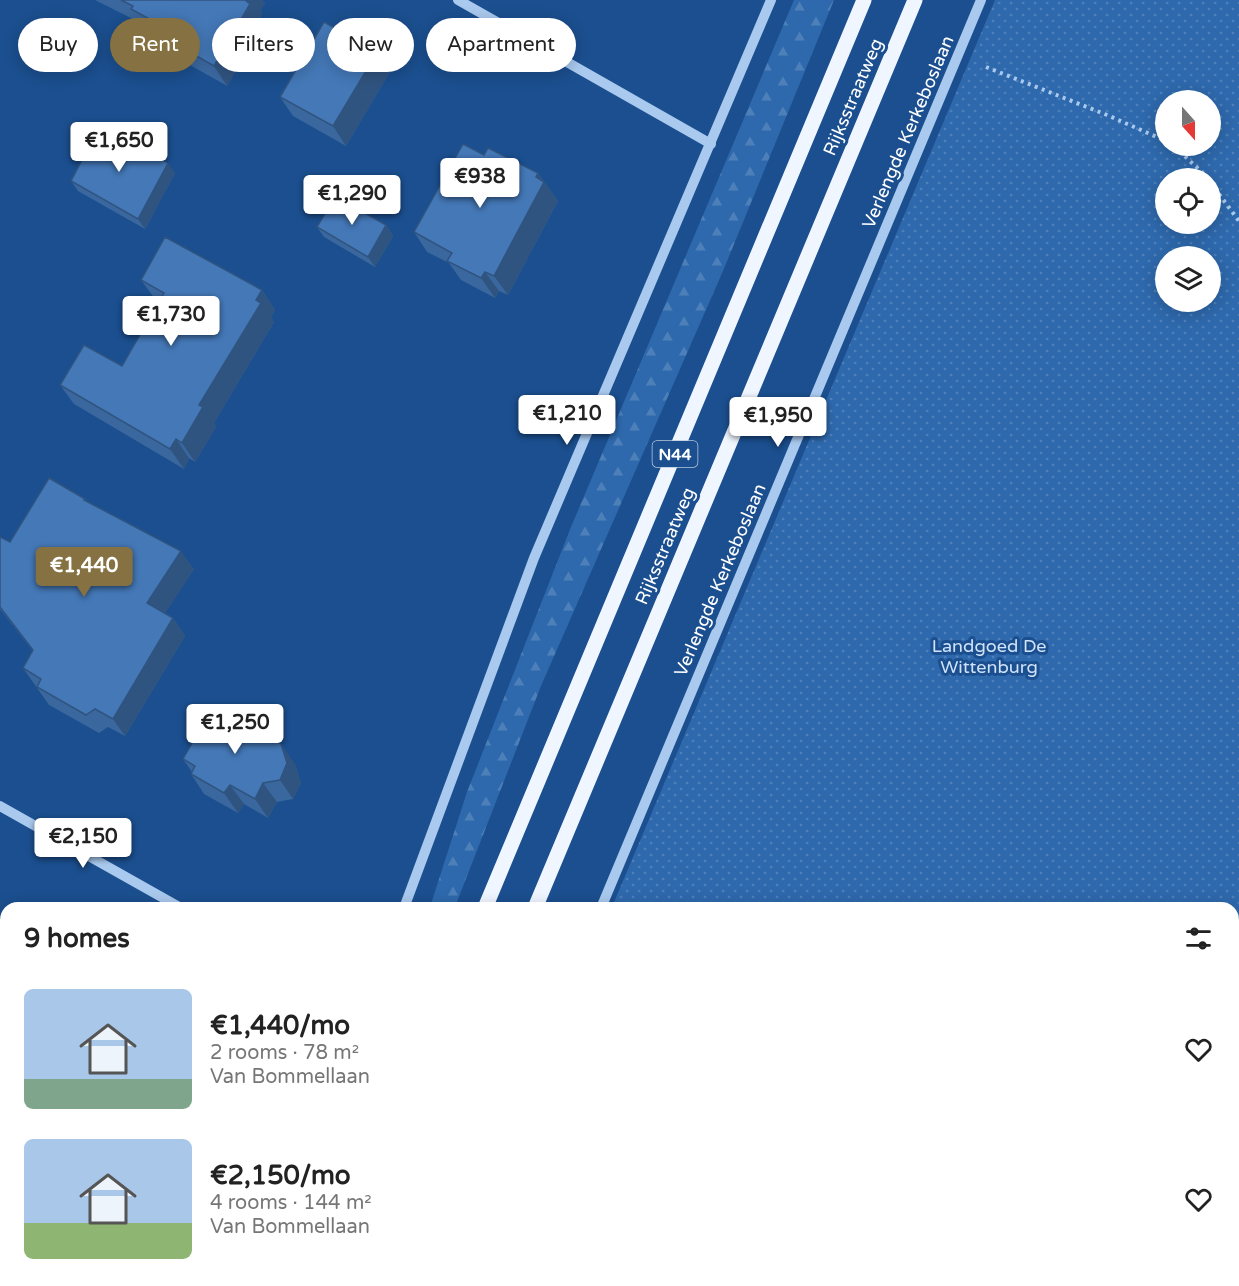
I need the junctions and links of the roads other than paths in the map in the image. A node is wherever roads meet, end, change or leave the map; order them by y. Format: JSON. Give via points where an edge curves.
{"nodes":[{"id":1,"x":458,"y":0,"type":"edge"},
{"id":2,"x":771,"y":0,"type":"edge"},
{"id":3,"x":864,"y":0,"type":"edge"},
{"id":4,"x":915,"y":0,"type":"edge"},
{"id":5,"x":981,"y":0,"type":"edge"},
{"id":6,"x":711,"y":144,"type":"junction"},
{"id":7,"x":0,"y":806,"type":"edge"},
{"id":8,"x":170,"y":902,"type":"edge"},
{"id":9,"x":406,"y":902,"type":"edge"},
{"id":10,"x":488,"y":902,"type":"edge"},
{"id":11,"x":539,"y":902,"type":"edge"},
{"id":12,"x":604,"y":902,"type":"edge"}],
"edges":[{"from":1,"to":6,"type":"street"},
{"from":2,"to":6,"type":"street"},
{"from":3,"to":10,"type":"main road","name":"Rijksstraatweg","number":"N44"},
{"from":4,"to":11,"type":"main road","name":"Rijksstraatweg","number":"N44"},
{"from":5,"to":12,"type":"street","name":"Verlengde Kerkeboslaan"},
{"from":6,"to":9,"type":"street","via":[[534,558]]},
{"from":7,"to":8,"type":"street"}]}
